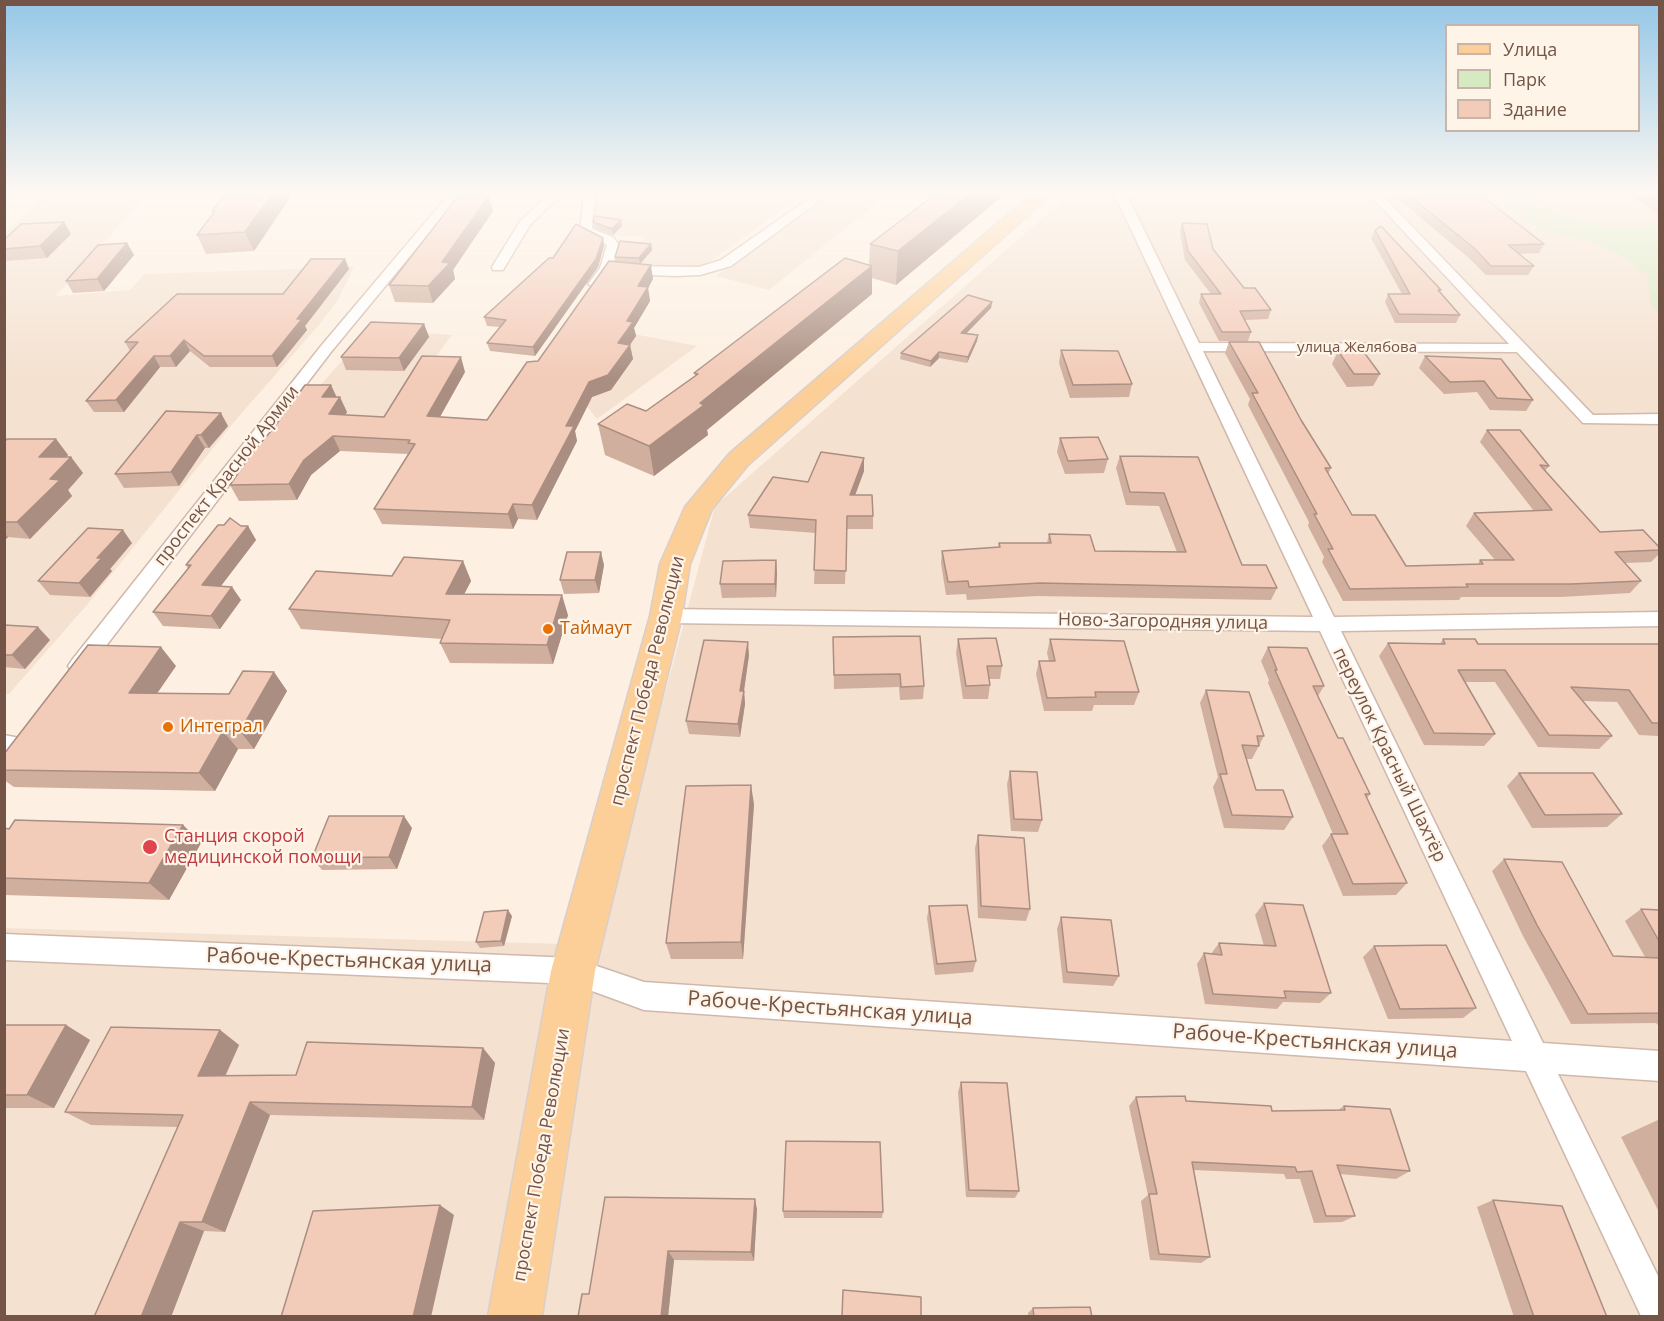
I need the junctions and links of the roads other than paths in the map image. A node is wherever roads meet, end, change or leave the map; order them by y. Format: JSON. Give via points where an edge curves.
{"nodes":[{"id":1,"x":405,"y":255,"type":"edge"},
{"id":2,"x":506,"y":255,"type":"edge"},
{"id":3,"x":610,"y":255,"type":"edge"},
{"id":4,"x":738,"y":255,"type":"edge"},
{"id":5,"x":973,"y":255,"type":"edge"},
{"id":6,"x":1150,"y":255,"type":"edge"},
{"id":7,"x":1432,"y":255,"type":"edge"},
{"id":8,"x":498,"y":267,"type":"dead end"},
{"id":9,"x":606,"y":268,"type":"junction"},
{"id":10,"x":587,"y":296,"type":"edge"},
{"id":11,"x":1194,"y":347,"type":"junction"},
{"id":12,"x":1520,"y":348,"type":"junction"},
{"id":13,"x":1659,"y":419,"type":"edge"},
{"id":14,"x":666,"y":616,"type":"junction"},
{"id":15,"x":1659,"y":620,"type":"edge"},
{"id":16,"x":1326,"y":624,"type":"junction"},
{"id":17,"x":69,"y":679,"type":"edge"},
{"id":18,"x":16,"y":742,"type":"edge"},
{"id":19,"x":4,"y":764,"type":"edge"},
{"id":20,"x":4,"y":947,"type":"edge"},
{"id":21,"x":573,"y":970,"type":"junction"},
{"id":22,"x":1534,"y":1057,"type":"junction"},
{"id":23,"x":1659,"y":1066,"type":"edge"},
{"id":24,"x":515,"y":1317,"type":"edge"},
{"id":25,"x":1659,"y":1317,"type":"edge"}],
"edges":[{"from":1,"to":17,"type":"street","name":"проспект Красной Армии","via":[[326,349]]},
{"from":2,"to":8,"type":"street"},
{"from":3,"to":9,"type":"street"},
{"from":4,"to":9,"type":"street","via":[[726,263],[700,271]]},
{"from":5,"to":14,"type":"main road","name":"проспект Победа Революции","via":[[738,460],[699,507],[675,564]]},
{"from":6,"to":11,"type":"street","name":"переулок Красный Шахтёр"},
{"from":7,"to":12,"type":"street"},
{"from":9,"to":10,"type":"street"},
{"from":11,"to":12,"type":"street","name":"улица Желябова"},
{"from":11,"to":16,"type":"street","name":"переулок Красный Шахтёр"},
{"from":12,"to":13,"type":"street","via":[[1589,420]]},
{"from":14,"to":16,"type":"street","name":"Ново-Загородняя улица"},
{"from":14,"to":21,"type":"main road","name":"проспект Победа Революции"},
{"from":15,"to":16,"type":"street","name":"Ново-Загородняя улица"},
{"from":16,"to":22,"type":"street","name":"переулок Красный Шахтёр"},
{"from":18,"to":19,"type":"street"},
{"from":20,"to":21,"type":"street","name":"Рабоче-Крестьянская улица"},
{"from":21,"to":22,"type":"street","name":"Рабоче-Крестьянская улица","via":[[644,996]]},
{"from":21,"to":24,"type":"main road","name":"проспект Победа Революции"},
{"from":22,"to":23,"type":"street","name":"Рабоче-Крестьянская улица"},
{"from":22,"to":25,"type":"street","name":"переулок Красный Шахтёр"}]}
